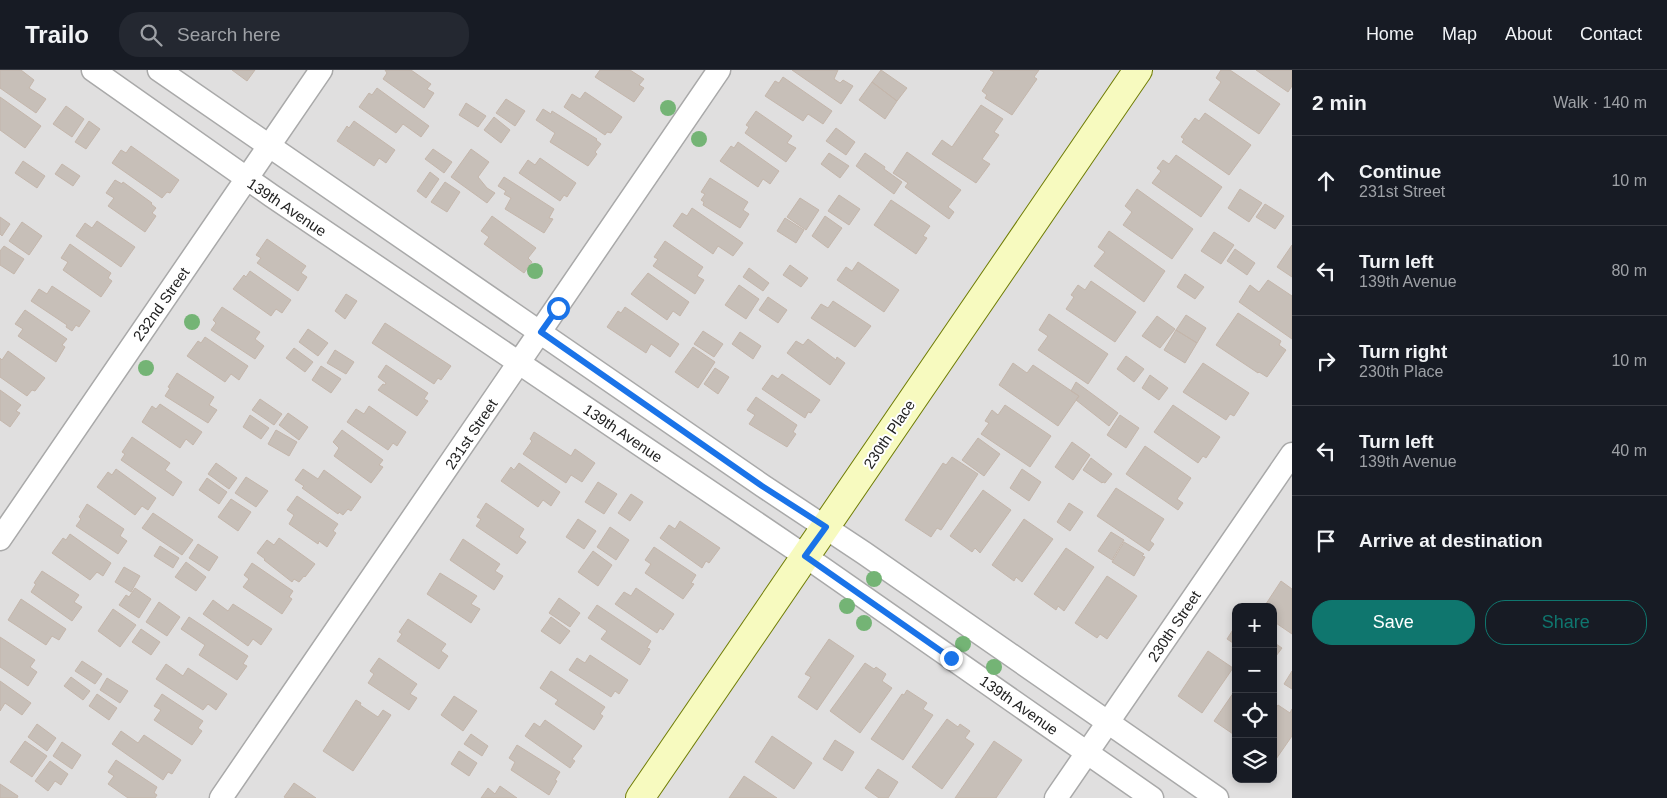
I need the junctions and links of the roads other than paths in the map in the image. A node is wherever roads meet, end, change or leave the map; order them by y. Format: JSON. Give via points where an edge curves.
{"nodes":[{"id":1,"x":93,"y":70,"type":"edge"},
{"id":2,"x":159,"y":70,"type":"edge"},
{"id":3,"x":321,"y":70,"type":"edge"},
{"id":4,"x":719,"y":70,"type":"edge"},
{"id":5,"x":1138,"y":70,"type":"edge"},
{"id":6,"x":270,"y":145,"type":"junction"},
{"id":7,"x":247,"y":179,"type":"junction"},
{"id":8,"x":541,"y":332,"type":"junction"},
{"id":9,"x":519,"y":364,"type":"junction"},
{"id":10,"x":1292,"y":454,"type":"edge"},
{"id":11,"x":826,"y":527,"type":"junction"},
{"id":12,"x":0,"y":539,"type":"edge"},
{"id":13,"x":805,"y":556,"type":"junction"},
{"id":14,"x":1108,"y":723,"type":"junction"},
{"id":15,"x":1087,"y":753,"type":"junction"},
{"id":16,"x":221,"y":798,"type":"edge"},
{"id":17,"x":640,"y":798,"type":"edge"},
{"id":18,"x":1056,"y":798,"type":"edge"},
{"id":19,"x":1152,"y":798,"type":"edge"},
{"id":20,"x":1217,"y":798,"type":"edge"}],
"edges":[{"from":1,"to":7,"type":"street","name":"139th Avenue"},
{"from":2,"to":6,"type":"street"},
{"from":3,"to":6,"type":"street","name":"232nd Street"},
{"from":4,"to":8,"type":"street","name":"231st Street"},
{"from":5,"to":11,"type":"street","name":"230th Place"},
{"from":6,"to":7,"type":"street","name":"232nd Street"},
{"from":6,"to":8,"type":"street"},
{"from":7,"to":9,"type":"street","name":"139th Avenue"},
{"from":7,"to":12,"type":"street","name":"232nd Street"},
{"from":8,"to":9,"type":"street","name":"231st Street"},
{"from":8,"to":11,"type":"street"},
{"from":9,"to":13,"type":"street","name":"139th Avenue"},
{"from":9,"to":16,"type":"street","name":"231st Street"},
{"from":10,"to":14,"type":"street","name":"230th Street"},
{"from":11,"to":13,"type":"street","name":"230th Place"},
{"from":11,"to":14,"type":"street"},
{"from":13,"to":15,"type":"street","name":"139th Avenue"},
{"from":13,"to":17,"type":"street","name":"230th Place"},
{"from":14,"to":15,"type":"street","name":"230th Street"},
{"from":14,"to":20,"type":"street"},
{"from":15,"to":18,"type":"street","name":"230th Street"},
{"from":15,"to":19,"type":"street","name":"139th Avenue"}]}
